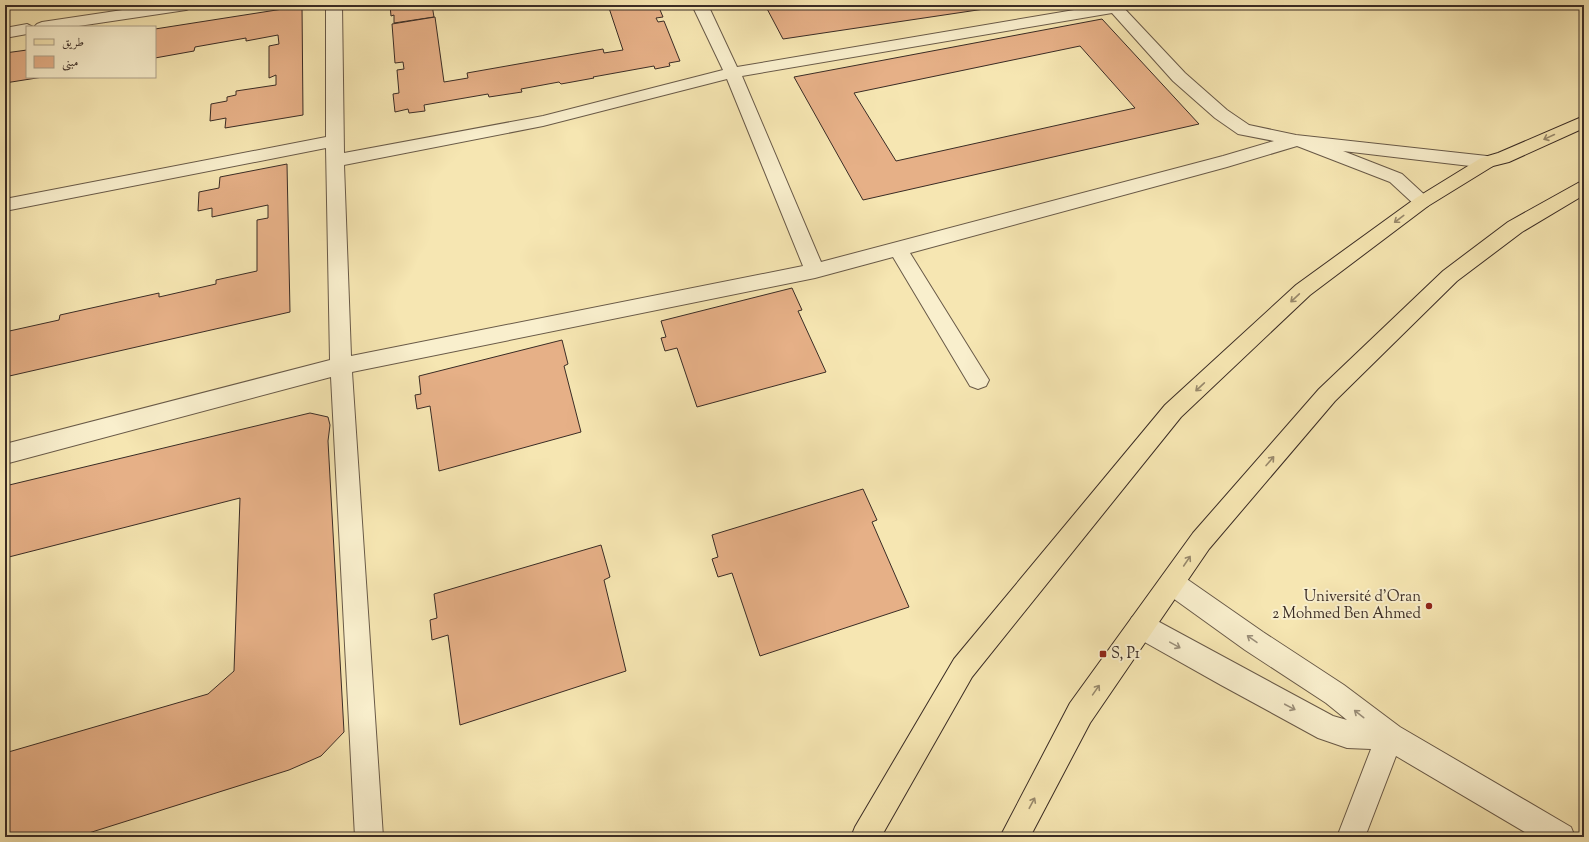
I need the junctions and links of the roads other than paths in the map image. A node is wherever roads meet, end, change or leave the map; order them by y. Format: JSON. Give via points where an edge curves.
{"nodes":[{"id":1,"x":186,"y":5,"type":"edge"},
{"id":2,"x":334,"y":5,"type":"edge"},
{"id":3,"x":700,"y":5,"type":"edge"},
{"id":4,"x":1114,"y":7,"type":"edge"},
{"id":5,"x":49,"y":26,"type":"edge"},
{"id":6,"x":26,"y":29,"type":"edge"},
{"id":7,"x":5,"y":33,"type":"edge"},
{"id":8,"x":732,"y":73,"type":"junction"},
{"id":9,"x":1584,"y":121,"type":"edge"},
{"id":10,"x":1298,"y":140,"type":"junction"},
{"id":11,"x":335,"y":151,"type":"junction"},
{"id":12,"x":1487,"y":162,"type":"junction"},
{"id":13,"x":1584,"y":187,"type":"edge"},
{"id":14,"x":1422,"y":202,"type":"junction"},
{"id":15,"x":5,"y":205,"type":"edge"},
{"id":16,"x":898,"y":249,"type":"junction"},
{"id":17,"x":815,"y":271,"type":"junction"},
{"id":18,"x":341,"y":366,"type":"junction"},
{"id":19,"x":978,"y":380,"type":"dead end"},
{"id":20,"x":5,"y":454,"type":"edge"},
{"id":21,"x":1172,"y":583,"type":"junction"},
{"id":22,"x":1142,"y":626,"type":"junction"},
{"id":23,"x":1390,"y":737,"type":"junction"},
{"id":24,"x":369,"y":837,"type":"edge"},
{"id":25,"x":865,"y":837,"type":"edge"},
{"id":26,"x":1014,"y":837,"type":"edge"},
{"id":27,"x":1351,"y":837,"type":"edge"},
{"id":28,"x":1561,"y":837,"type":"edge"}],
"edges":[{"from":1,"to":5,"type":"street"},
{"from":2,"to":11,"type":"street"},
{"from":3,"to":8,"type":"street"},
{"from":4,"to":8,"type":"street"},
{"from":4,"to":10,"type":"street","via":[[1179,78],[1221,114],[1244,130]]},
{"from":6,"to":7,"type":"street"},
{"from":8,"to":11,"type":"street","via":[[543,121]]},
{"from":8,"to":17,"type":"street"},
{"from":9,"to":12,"type":"main road","one_way":true,"via":[[1503,158]]},
{"from":10,"to":12,"type":"street"},
{"from":10,"to":14,"type":"street","via":[[1396,178]]},
{"from":10,"to":16,"type":"street"},
{"from":11,"to":15,"type":"street"},
{"from":11,"to":18,"type":"street"},
{"from":12,"to":14,"type":"main road"},
{"from":21,"to":13,"type":"main road","one_way":true,"via":[[1201,541],[1327,395],[1450,276],[1515,227]]},
{"from":14,"to":25,"type":"main road","one_way":true,"via":[[1303,290],[1174,411],[964,668]]},
{"from":16,"to":17,"type":"street"},
{"from":16,"to":19,"type":"street"},
{"from":17,"to":18,"type":"street"},
{"from":18,"to":20,"type":"street"},
{"from":18,"to":24,"type":"street"},
{"from":21,"to":22,"type":"main road"},
{"from":23,"to":21,"type":"street","one_way":true,"via":[[1335,694]]},
{"from":22,"to":23,"type":"street","one_way":true,"via":[[1328,728],[1347,734]]},
{"from":26,"to":22,"type":"main road","one_way":true,"via":[[1080,713]]},
{"from":23,"to":27,"type":"street"},
{"from":23,"to":28,"type":"street"}]}
